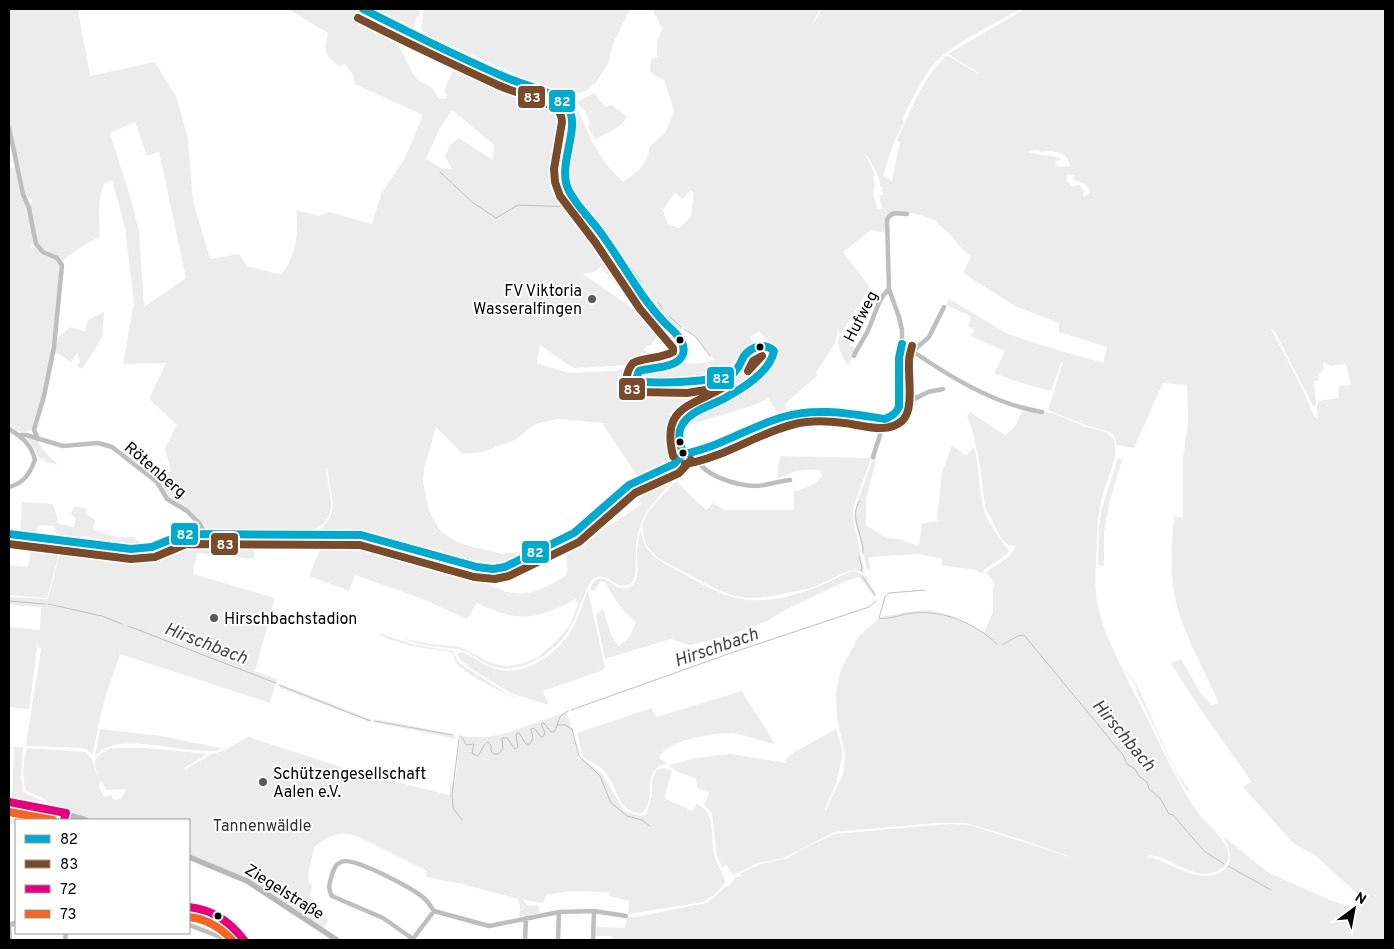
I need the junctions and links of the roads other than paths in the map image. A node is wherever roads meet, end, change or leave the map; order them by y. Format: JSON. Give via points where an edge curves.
{"nodes":[{"id":1,"x":363,"y":9,"type":"edge"},
{"id":2,"x":9,"y":128,"type":"edge"},
{"id":3,"x":907,"y":214,"type":"dead end"},
{"id":4,"x":889,"y":289,"type":"junction"},
{"id":5,"x":944,"y":308,"type":"dead end"},
{"id":6,"x":902,"y":344,"type":"junction"},
{"id":7,"x":913,"y":351,"type":"junction"},
{"id":8,"x":854,"y":356,"type":"dead end"},
{"id":9,"x":898,"y":385,"type":"junction"},
{"id":10,"x":943,"y":389,"type":"dead end"},
{"id":11,"x":916,"y":398,"type":"junction"},
{"id":12,"x":899,"y":407,"type":"junction"},
{"id":13,"x":1042,"y":412,"type":"dead end"},
{"id":14,"x":885,"y":419,"type":"junction"},
{"id":15,"x":9,"y":429,"type":"edge"},
{"id":16,"x":34,"y":430,"type":"junction"},
{"id":17,"x":23,"y":435,"type":"junction"},
{"id":18,"x":38,"y":439,"type":"junction"},
{"id":19,"x":695,"y":453,"type":"junction"},
{"id":20,"x":683,"y":454,"type":"junction"},
{"id":21,"x":873,"y":457,"type":"dead end"},
{"id":22,"x":790,"y":480,"type":"dead end"},
{"id":23,"x":9,"y":487,"type":"edge"},
{"id":24,"x":9,"y":534,"type":"edge"},
{"id":25,"x":206,"y":534,"type":"junction"},
{"id":26,"x":9,"y":802,"type":"edge"},
{"id":27,"x":66,"y":813,"type":"junction"},
{"id":28,"x":64,"y":819,"type":"edge"},
{"id":29,"x":83,"y":819,"type":"edge"},
{"id":30,"x":190,"y":857,"type":"edge"},
{"id":31,"x":190,"y":908,"type":"edge"},
{"id":32,"x":434,"y":911,"type":"junction"},
{"id":33,"x":594,"y":911,"type":"junction"},
{"id":34,"x":559,"y":912,"type":"junction"},
{"id":35,"x":626,"y":916,"type":"dead end"},
{"id":36,"x":526,"y":918,"type":"junction"},
{"id":37,"x":190,"y":925,"type":"edge"},
{"id":38,"x":9,"y":926,"type":"edge"},
{"id":39,"x":242,"y":938,"type":"edge"},
{"id":40,"x":10,"y":940,"type":"edge"},
{"id":41,"x":228,"y":940,"type":"edge"},
{"id":42,"x":235,"y":940,"type":"edge"},
{"id":43,"x":337,"y":940,"type":"edge"},
{"id":44,"x":412,"y":940,"type":"edge"},
{"id":45,"x":525,"y":940,"type":"edge"},
{"id":46,"x":558,"y":940,"type":"edge"},
{"id":47,"x":593,"y":940,"type":"edge"}],
"edges":[{"from":1,"to":20,"type":"street","via":[[557,98],[569,107],[572,122],[563,168],[564,184],[655,313],[684,346],[684,354],[678,361],[639,371],[638,382],[686,383],[729,376],[735,374],[743,358],[754,349],[762,345],[772,348],[773,360],[757,375],[738,390],[700,410],[681,426],[679,434]]},
{"from":2,"to":16,"type":"street","via":[[36,244],[62,265],[54,347]]},
{"from":3,"to":4,"type":"street","via":[[893,213],[887,220]]},
{"from":4,"to":6,"type":"street","via":[[900,316]]},
{"from":4,"to":8,"type":"street","name":"Hufweg","via":[[883,294]]},
{"from":5,"to":7,"type":"street","via":[[929,337]]},
{"from":6,"to":7,"type":"street"},
{"from":6,"to":9,"type":"street"},
{"from":7,"to":13,"type":"street","via":[[988,396]]},
{"from":9,"to":11,"type":"street","via":[[902,384]]},
{"from":9,"to":12,"type":"street"},
{"from":10,"to":11,"type":"street"},
{"from":11,"to":12,"type":"street"},
{"from":12,"to":14,"type":"street","via":[[898,412]]},
{"from":14,"to":19,"type":"street","via":[[837,412],[798,414],[782,417]]},
{"from":14,"to":21,"type":"street"},
{"from":15,"to":17,"type":"street","name":"Rötenberg"},
{"from":16,"to":17,"type":"street"},
{"from":16,"to":18,"type":"street"},
{"from":17,"to":18,"type":"street","name":"Rötenberg"},
{"from":17,"to":23,"type":"street","via":[[35,460],[22,482]]},
{"from":18,"to":25,"type":"street","name":"Rötenberg","via":[[63,446],[98,443],[112,447],[156,482],[167,500],[187,512]]},
{"from":19,"to":20,"type":"street"},
{"from":19,"to":22,"type":"street","via":[[706,468],[727,481],[760,486]]},
{"from":20,"to":25,"type":"street","via":[[674,464],[629,485],[574,533],[504,567],[477,567],[360,535]]},
{"from":24,"to":25,"type":"street","via":[[131,550],[152,547],[184,534]]},
{"from":26,"to":27,"type":"main road"},
{"from":27,"to":28,"type":"street"},
{"from":27,"to":29,"type":"main road"},
{"from":30,"to":43,"type":"main road","name":"Ziegelstraße","via":[[247,881]]},
{"from":31,"to":39,"type":"street","via":[[221,916]]},
{"from":32,"to":36,"type":"street","via":[[489,926]]},
{"from":32,"to":44,"type":"street"},
{"from":32,"to":44,"type":"street","via":[[426,900],[366,867],[345,861],[334,868],[329,885],[332,896],[383,918]]},
{"from":33,"to":34,"type":"street"},
{"from":33,"to":35,"type":"street"},
{"from":33,"to":47,"type":"street"},
{"from":34,"to":36,"type":"street"},
{"from":34,"to":46,"type":"street"},
{"from":36,"to":45,"type":"street"},
{"from":37,"to":41,"type":"street"},
{"from":38,"to":40,"type":"street"},
{"from":39,"to":42,"type":"street"}]}
